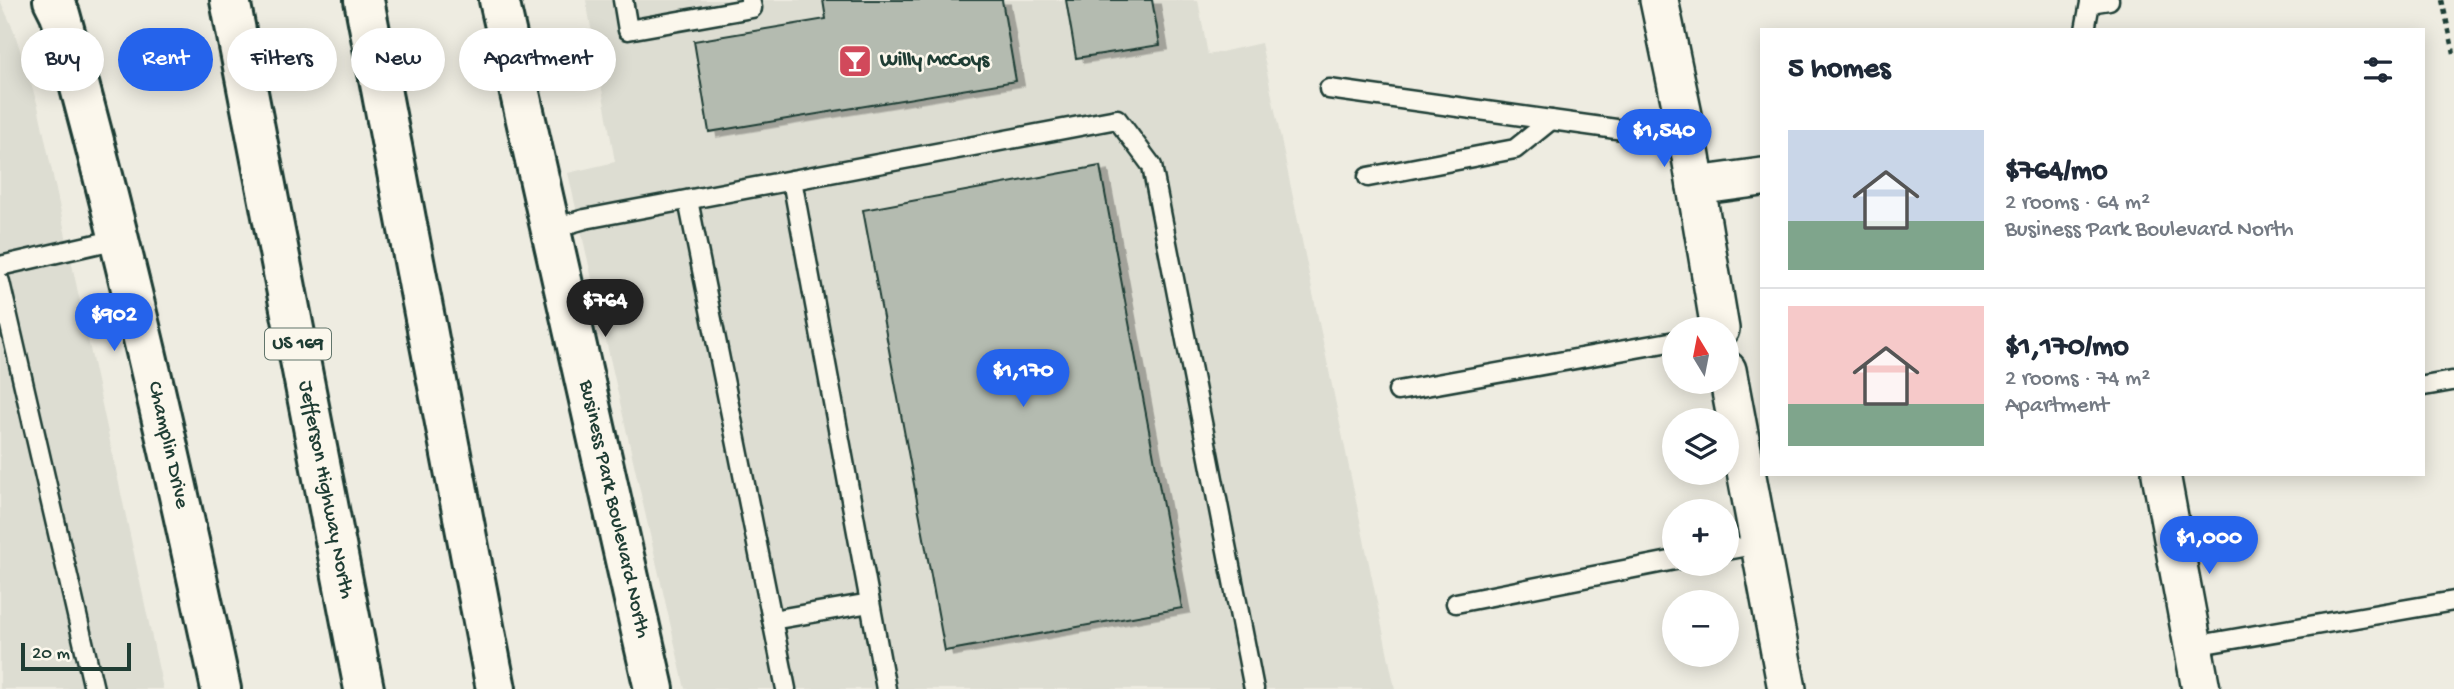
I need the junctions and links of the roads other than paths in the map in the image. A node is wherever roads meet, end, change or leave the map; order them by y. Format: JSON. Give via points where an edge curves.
{"nodes":[{"id":1,"x":53,"y":0,"type":"edge"},
{"id":2,"x":230,"y":0,"type":"edge"},
{"id":3,"x":364,"y":0,"type":"edge"},
{"id":4,"x":499,"y":0,"type":"edge"},
{"id":5,"x":623,"y":0,"type":"edge"},
{"id":6,"x":750,"y":0,"type":"edge"},
{"id":7,"x":1659,"y":0,"type":"edge"},
{"id":8,"x":2109,"y":0,"type":"edge"},
{"id":9,"x":2089,"y":1,"type":"edge"},
{"id":10,"x":2085,"y":28,"type":"edge"},
{"id":11,"x":1329,"y":89,"type":"dead end"},
{"id":12,"x":1551,"y":120,"type":"junction"},
{"id":13,"x":1688,"y":139,"type":"junction"},
{"id":14,"x":1368,"y":177,"type":"dead end"},
{"id":15,"x":1760,"y":177,"type":"edge"},
{"id":16,"x":792,"y":180,"type":"junction"},
{"id":17,"x":1696,"y":186,"type":"junction"},
{"id":18,"x":688,"y":200,"type":"junction"},
{"id":19,"x":550,"y":229,"type":"junction"},
{"id":20,"x":118,"y":239,"type":"junction"},
{"id":21,"x":0,"y":266,"type":"edge"},
{"id":22,"x":0,"y":282,"type":"edge"},
{"id":23,"x":1718,"y":317,"type":"edge"},
{"id":24,"x":1662,"y":343,"type":"edge"},
{"id":25,"x":2452,"y":381,"type":"dead end"},
{"id":26,"x":2425,"y":386,"type":"edge"},
{"id":27,"x":1398,"y":391,"type":"dead end"},
{"id":28,"x":1729,"y":394,"type":"edge"},
{"id":29,"x":2161,"y":476,"type":"edge"},
{"id":30,"x":1743,"y":547,"type":"edge"},
{"id":31,"x":1662,"y":563,"type":"edge"},
{"id":32,"x":2454,"y":601,"type":"edge"},
{"id":33,"x":870,"y":603,"type":"junction"},
{"id":34,"x":1456,"y":603,"type":"dead end"},
{"id":35,"x":772,"y":620,"type":"junction"},
{"id":36,"x":2193,"y":646,"type":"junction"},
{"id":37,"x":94,"y":689,"type":"edge"},
{"id":38,"x":221,"y":689,"type":"edge"},
{"id":39,"x":364,"y":689,"type":"edge"},
{"id":40,"x":496,"y":689,"type":"edge"},
{"id":41,"x":654,"y":689,"type":"edge"},
{"id":42,"x":786,"y":689,"type":"edge"},
{"id":43,"x":886,"y":689,"type":"edge"},
{"id":44,"x":1254,"y":689,"type":"edge"},
{"id":45,"x":1787,"y":689,"type":"edge"},
{"id":46,"x":2201,"y":689,"type":"edge"}],
"edges":[{"from":1,"to":20,"type":"main road","name":"Champlin Drive"},
{"from":2,"to":39,"type":"main road","name":"Jefferson Highway North","number":"US 169"},
{"from":3,"to":40,"type":"main road"},
{"from":4,"to":19,"type":"main road","name":"Business Park Boulevard North"},
{"from":5,"to":6,"type":"lane","via":[[628,30],[752,8]]},
{"from":7,"to":13,"type":"street"},
{"from":8,"to":9,"type":"lane"},
{"from":9,"to":10,"type":"lane"},
{"from":11,"to":12,"type":"lane"},
{"from":12,"to":13,"type":"lane"},
{"from":12,"to":14,"type":"lane","via":[[1515,149]]},
{"from":13,"to":17,"type":"street"},
{"from":15,"to":17,"type":"street"},
{"from":16,"to":18,"type":"lane"},
{"from":16,"to":33,"type":"lane"},
{"from":16,"to":44,"type":"lane","via":[[1117,118],[1152,166]]},
{"from":17,"to":23,"type":"street"},
{"from":18,"to":19,"type":"lane"},
{"from":18,"to":35,"type":"lane"},
{"from":19,"to":41,"type":"main road","name":"Business Park Boulevard North"},
{"from":20,"to":21,"type":"lane"},
{"from":20,"to":38,"type":"main road","name":"Champlin Drive"},
{"from":22,"to":37,"type":"lane"},
{"from":24,"to":27,"type":"lane"},
{"from":25,"to":26,"type":"lane"},
{"from":28,"to":30,"type":"street"},
{"from":29,"to":36,"type":"street"},
{"from":30,"to":45,"type":"street"},
{"from":31,"to":34,"type":"lane"},
{"from":32,"to":36,"type":"lane"},
{"from":33,"to":35,"type":"lane"},
{"from":33,"to":43,"type":"lane"},
{"from":35,"to":42,"type":"lane"},
{"from":36,"to":46,"type":"street"}]}
